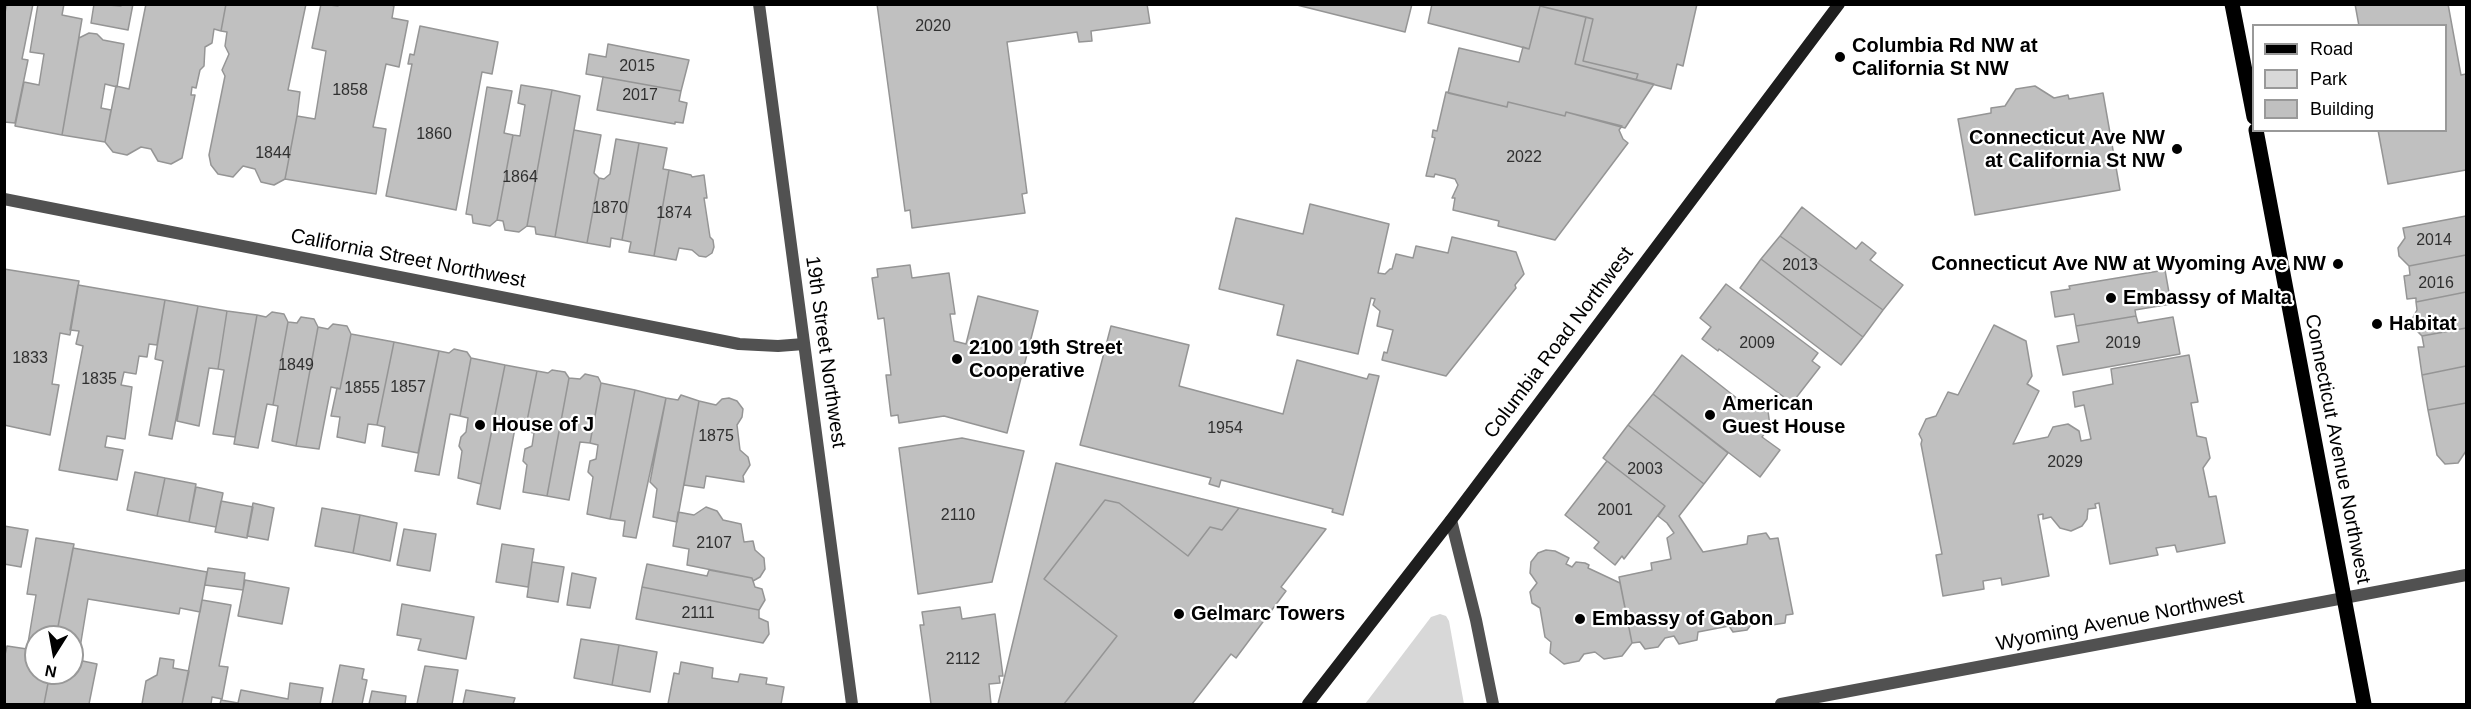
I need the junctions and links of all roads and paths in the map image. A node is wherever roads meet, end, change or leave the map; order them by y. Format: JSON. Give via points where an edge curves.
{"nodes":[{"id":1,"x":759,"y":4,"type":"edge"},
{"id":2,"x":1839,"y":4,"type":"edge"},
{"id":3,"x":2232,"y":4,"type":"edge"},
{"id":4,"x":2252,"y":112,"type":"edge"},
{"id":5,"x":2256,"y":132,"type":"edge"},
{"id":6,"x":4,"y":199,"type":"edge"},
{"id":7,"x":804,"y":344,"type":"junction"},
{"id":8,"x":1451,"y":520,"type":"junction"},
{"id":9,"x":2466,"y":575,"type":"edge"},
{"id":10,"x":2344,"y":598,"type":"junction"},
{"id":11,"x":852,"y":705,"type":"edge"},
{"id":12,"x":1308,"y":705,"type":"edge"},
{"id":13,"x":1493,"y":705,"type":"edge"},
{"id":14,"x":1780,"y":705,"type":"edge"},
{"id":15,"x":2364,"y":705,"type":"edge"}],
"edges":[{"from":1,"to":7,"type":"street","name":"19th Street Northwest"},
{"from":2,"to":8,"type":"main road","name":"Columbia Road Northwest"},
{"from":3,"to":4,"type":"main road"},
{"from":5,"to":10,"type":"main road","name":"Connecticut Avenue Northwest"},
{"from":6,"to":7,"type":"street","name":"California Street Northwest","via":[[739,344]]},
{"from":7,"to":11,"type":"street","name":"19th Street Northwest"},
{"from":8,"to":12,"type":"main road","name":"Columbia Road Northwest"},
{"from":8,"to":13,"type":"street"},
{"from":9,"to":10,"type":"street","name":"Wyoming Avenue Northwest"},
{"from":10,"to":14,"type":"street","name":"Wyoming Avenue Northwest"},
{"from":10,"to":15,"type":"main road","name":"Connecticut Avenue Northwest"}]}
